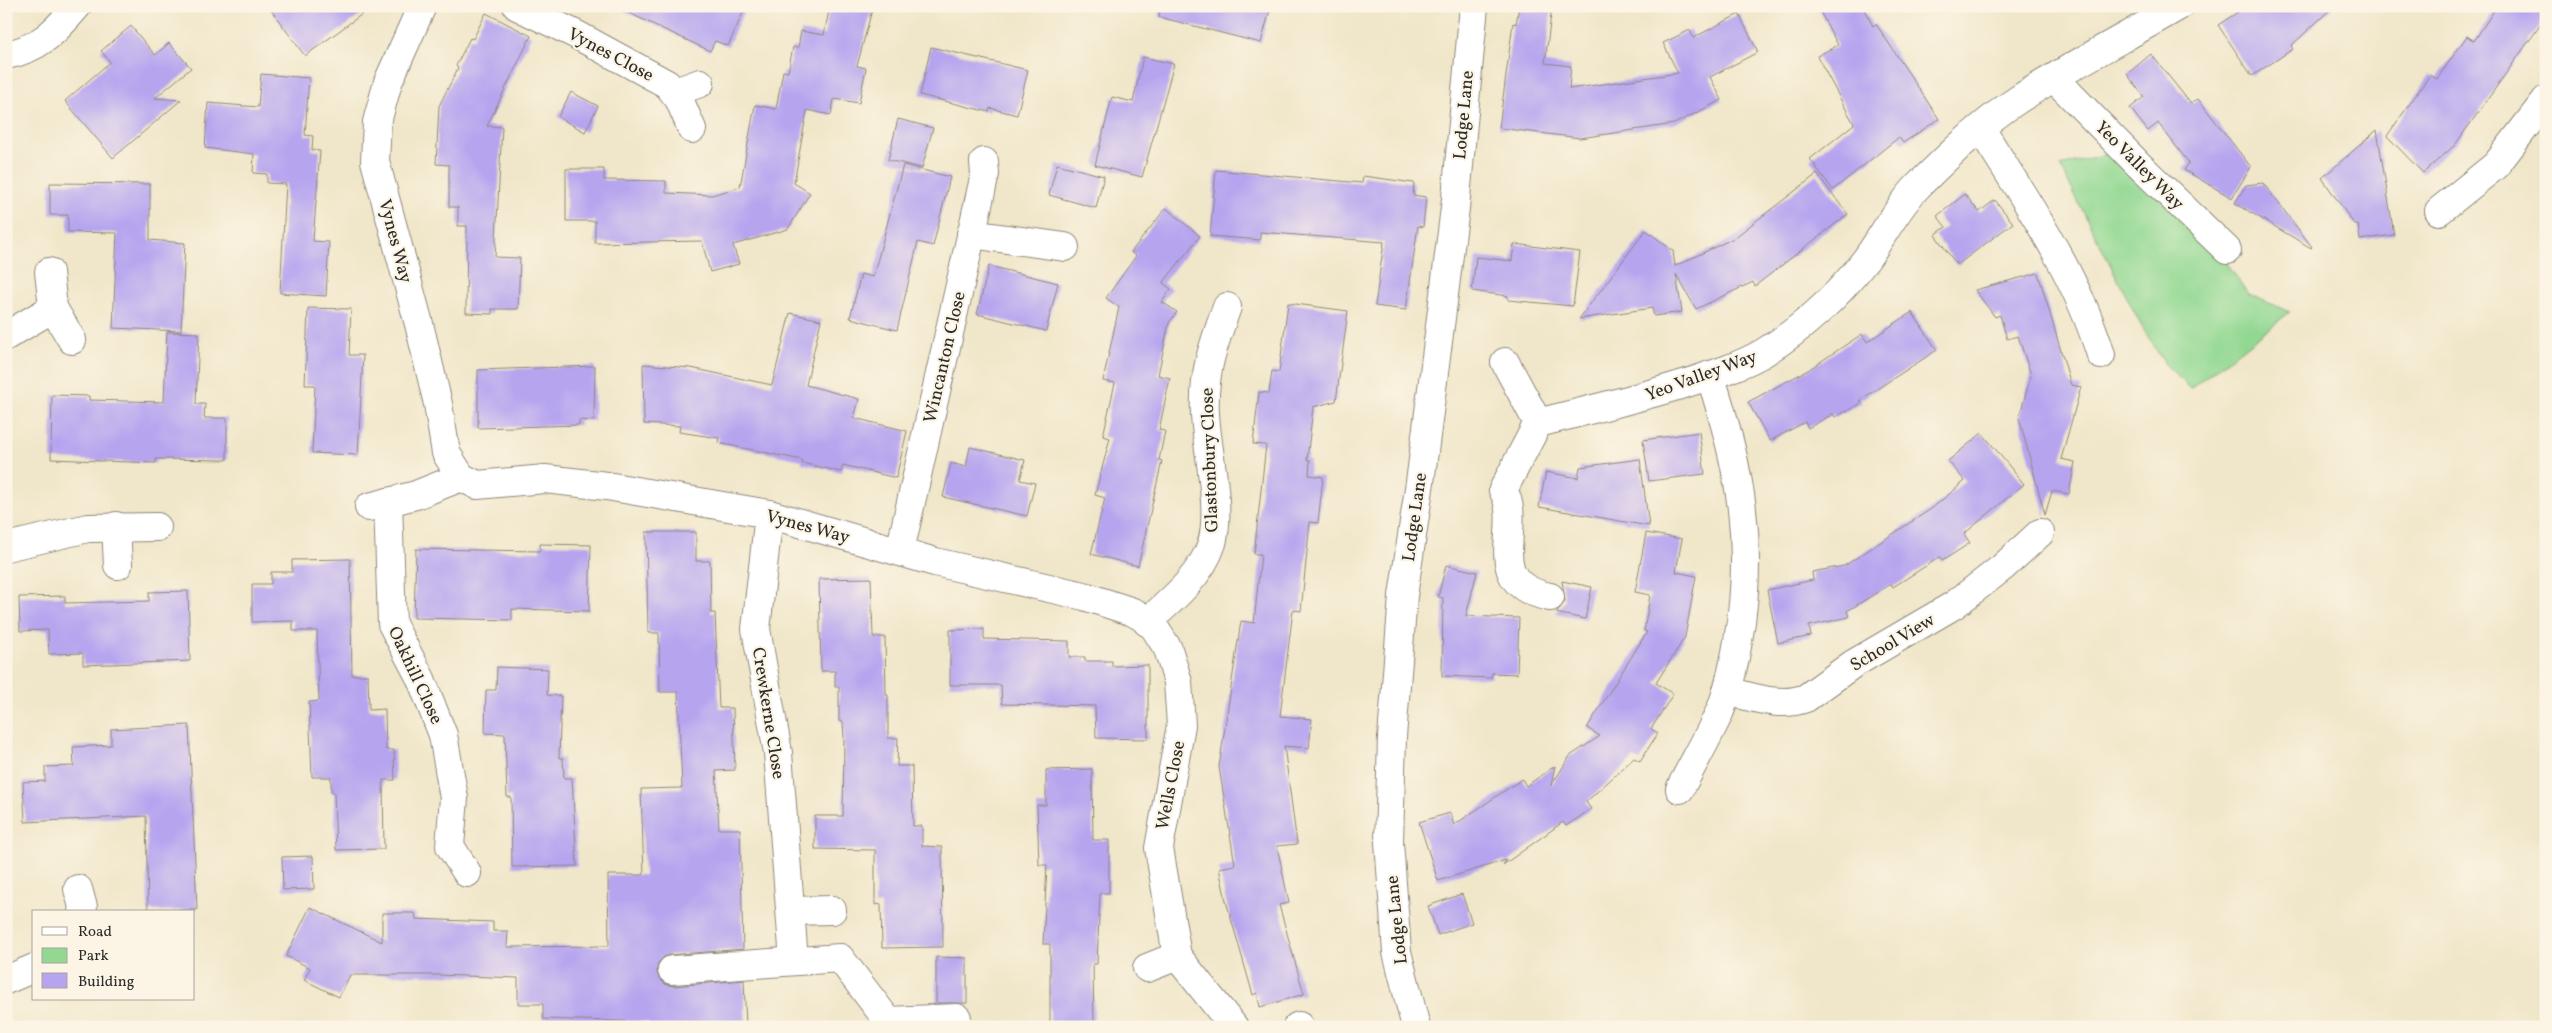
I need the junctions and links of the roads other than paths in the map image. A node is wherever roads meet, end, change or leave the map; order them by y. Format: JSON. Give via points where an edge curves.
{"nodes":[{"id":1,"x":77,"y":6,"type":"edge"},
{"id":2,"x":422,"y":6,"type":"edge"},
{"id":3,"x":517,"y":6,"type":"edge"},
{"id":4,"x":1474,"y":6,"type":"edge"},
{"id":5,"x":2179,"y":6,"type":"edge"},
{"id":6,"x":6,"y":55,"type":"edge"},
{"id":7,"x":2054,"y":78,"type":"junction"},
{"id":8,"x":2546,"y":100,"type":"edge"},
{"id":9,"x":692,"y":129,"type":"dead end"},
{"id":10,"x":1981,"y":129,"type":"junction"},
{"id":11,"x":984,"y":162,"type":"dead end"},
{"id":12,"x":2439,"y":211,"type":"dead end"},
{"id":13,"x":971,"y":234,"type":"junction"},
{"id":14,"x":1065,"y":248,"type":"dead end"},
{"id":15,"x":2227,"y":250,"type":"dead end"},
{"id":16,"x":49,"y":272,"type":"dead end"},
{"id":17,"x":1227,"y":307,"type":"dead end"},
{"id":18,"x":53,"y":308,"type":"junction"},
{"id":19,"x":6,"y":336,"type":"edge"},
{"id":20,"x":72,"y":340,"type":"dead end"},
{"id":21,"x":2101,"y":355,"type":"dead end"},
{"id":22,"x":1505,"y":362,"type":"dead end"},
{"id":23,"x":1710,"y":375,"type":"junction"},
{"id":24,"x":1538,"y":423,"type":"junction"},
{"id":25,"x":461,"y":477,"type":"junction"},
{"id":26,"x":768,"y":514,"type":"junction"},
{"id":27,"x":116,"y":526,"type":"junction"},
{"id":28,"x":157,"y":527,"type":"dead end"},
{"id":29,"x":2040,"y":533,"type":"dead end"},
{"id":30,"x":6,"y":548,"type":"edge"},
{"id":31,"x":900,"y":552,"type":"junction"},
{"id":32,"x":118,"y":565,"type":"dead end"},
{"id":33,"x":1550,"y":597,"type":"dead end"},
{"id":34,"x":1147,"y":622,"type":"junction"},
{"id":35,"x":1727,"y":691,"type":"junction"},
{"id":36,"x":1680,"y":789,"type":"dead end"},
{"id":37,"x":467,"y":873,"type":"dead end"},
{"id":38,"x":832,"y":910,"type":"dead end"},
{"id":39,"x":791,"y":911,"type":"junction"},
{"id":40,"x":1177,"y":956,"type":"junction"},
{"id":41,"x":794,"y":960,"type":"junction"},
{"id":42,"x":1146,"y":968,"type":"dead end"},
{"id":43,"x":32,"y":969,"type":"edge"},
{"id":44,"x":672,"y":970,"type":"dead end"},
{"id":45,"x":6,"y":980,"type":"edge"},
{"id":46,"x":957,"y":1018,"type":"dead end"},
{"id":47,"x":1234,"y":1027,"type":"edge"},
{"id":48,"x":1416,"y":1027,"type":"edge"}],
"edges":[{"from":1,"to":6,"type":"street","via":[[46,40]]},
{"from":2,"to":25,"type":"street","name":"Vynes Way","via":[[388,82],[377,122],[374,152],[376,170],[419,324],[444,443],[452,465]]},
{"from":3,"to":9,"type":"street","name":"Vynes Close","via":[[667,84],[687,88]]},
{"from":4,"to":48,"type":"street","name":"Lodge Lane","via":[[1454,208],[1403,596],[1392,737],[1389,842],[1396,952]]},
{"from":5,"to":7,"type":"street","name":"Yeo Valley Way"},
{"from":7,"to":10,"type":"street","name":"Yeo Valley Way","via":[[2017,100]]},
{"from":7,"to":15,"type":"street","name":"Yeo Valley Way"},
{"from":8,"to":12,"type":"street","via":[[2496,165]]},
{"from":10,"to":21,"type":"street","via":[[2058,257],[2090,319]]},
{"from":10,"to":23,"type":"street","name":"Yeo Valley Way","via":[[1917,188],[1863,262],[1815,314],[1762,353]]},
{"from":11,"to":13,"type":"street","name":"Wincanton Close","via":[[985,174]]},
{"from":13,"to":14,"type":"street"},
{"from":13,"to":31,"type":"street","name":"Wincanton Close"},
{"from":16,"to":18,"type":"street"},
{"from":17,"to":34,"type":"street","name":"Glastonbury Close","via":[[1208,359],[1205,394],[1214,512],[1212,543],[1194,575]]},
{"from":18,"to":19,"type":"street"},
{"from":18,"to":20,"type":"street"},
{"from":22,"to":24,"type":"street"},
{"from":23,"to":24,"type":"street","name":"Yeo Valley Way","via":[[1641,397]]},
{"from":23,"to":35,"type":"street","via":[[1735,457],[1745,537],[1743,612]]},
{"from":24,"to":33,"type":"street","via":[[1503,490],[1509,500],[1507,554],[1511,570],[1522,585],[1532,593]]},
{"from":25,"to":26,"type":"street","name":"Vynes Way","via":[[477,485],[545,479],[607,486]]},
{"from":25,"to":37,"type":"street","name":"Oakhill Close","via":[[379,505],[392,624],[428,694],[443,735],[454,798],[440,849]]},
{"from":26,"to":31,"type":"street","name":"Vynes Way"},
{"from":26,"to":39,"type":"street","name":"Crewkerne Close","via":[[756,629],[778,754]]},
{"from":27,"to":28,"type":"street"},
{"from":27,"to":30,"type":"street","via":[[66,532]]},
{"from":27,"to":32,"type":"street"},
{"from":29,"to":35,"type":"street","name":"School View","via":[[1954,605],[1853,664],[1798,701],[1769,701]]},
{"from":31,"to":34,"type":"street","name":"Vynes Way","via":[[1084,596],[1133,612]]},
{"from":34,"to":40,"type":"street","name":"Wells Close","via":[[1158,632],[1168,649],[1182,708],[1159,848]]},
{"from":35,"to":36,"type":"street"},
{"from":38,"to":39,"type":"street"},
{"from":39,"to":41,"type":"street","name":"Crewkerne Close"},
{"from":40,"to":42,"type":"street"},
{"from":40,"to":47,"type":"street","name":"Wells Close"},
{"from":41,"to":44,"type":"street"},
{"from":41,"to":46,"type":"street","via":[[840,958],[888,1021]]},
{"from":43,"to":45,"type":"street"}]}
